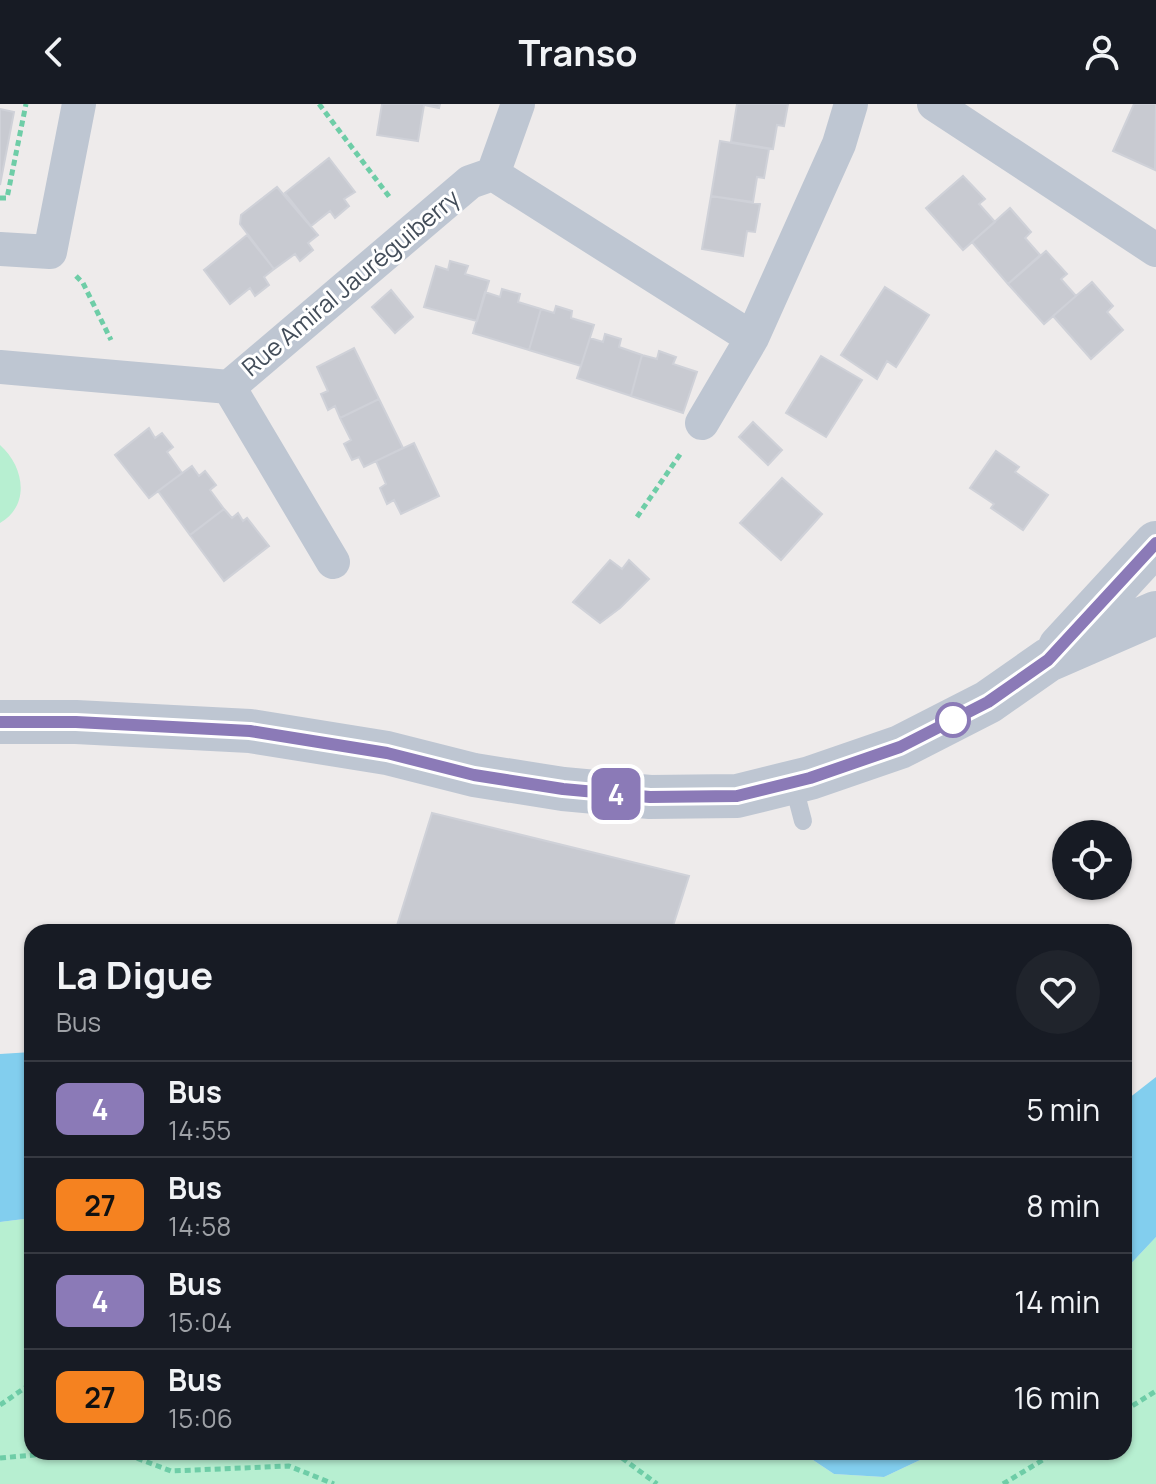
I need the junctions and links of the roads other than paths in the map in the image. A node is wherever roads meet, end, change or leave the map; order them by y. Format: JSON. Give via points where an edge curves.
{"nodes":[{"id":1,"x":79,"y":104,"type":"edge"},
{"id":2,"x":518,"y":104,"type":"edge"},
{"id":3,"x":851,"y":104,"type":"edge"},
{"id":4,"x":934,"y":104,"type":"edge"},
{"id":5,"x":493,"y":174,"type":"junction"},
{"id":6,"x":0,"y":249,"type":"edge"},
{"id":7,"x":1156,"y":250,"type":"edge"},
{"id":8,"x":752,"y":338,"type":"junction"},
{"id":9,"x":0,"y":367,"type":"edge"},
{"id":10,"x":229,"y":387,"type":"junction"},
{"id":11,"x":702,"y":423,"type":"road end"},
{"id":12,"x":1156,"y":543,"type":"edge"},
{"id":13,"x":333,"y":562,"type":"dead end"},
{"id":14,"x":1156,"y":613,"type":"edge"},
{"id":15,"x":1048,"y":660,"type":"junction"},
{"id":16,"x":0,"y":722,"type":"edge"}],
"edges":[{"from":1,"to":6,"type":"street","via":[[50,252]]},
{"from":2,"to":5,"type":"street"},
{"from":3,"to":8,"type":"street","via":[[839,144]]},
{"from":4,"to":7,"type":"street"},
{"from":5,"to":8,"type":"street"},
{"from":5,"to":10,"type":"street","name":"Rue Amiral Jauréguiberry","via":[[470,182]]},
{"from":8,"to":11,"type":"street"},
{"from":9,"to":10,"type":"street","name":"Rue Amiral Jauréguiberry"},
{"from":10,"to":13,"type":"street","name":"Rue Amiral Jauréguiberry"},
{"from":12,"to":15,"type":"street"},
{"from":14,"to":15,"type":"street"},
{"from":15,"to":16,"type":"street","via":[[988,702],[798,802],[563,789],[250,731]]}]}
